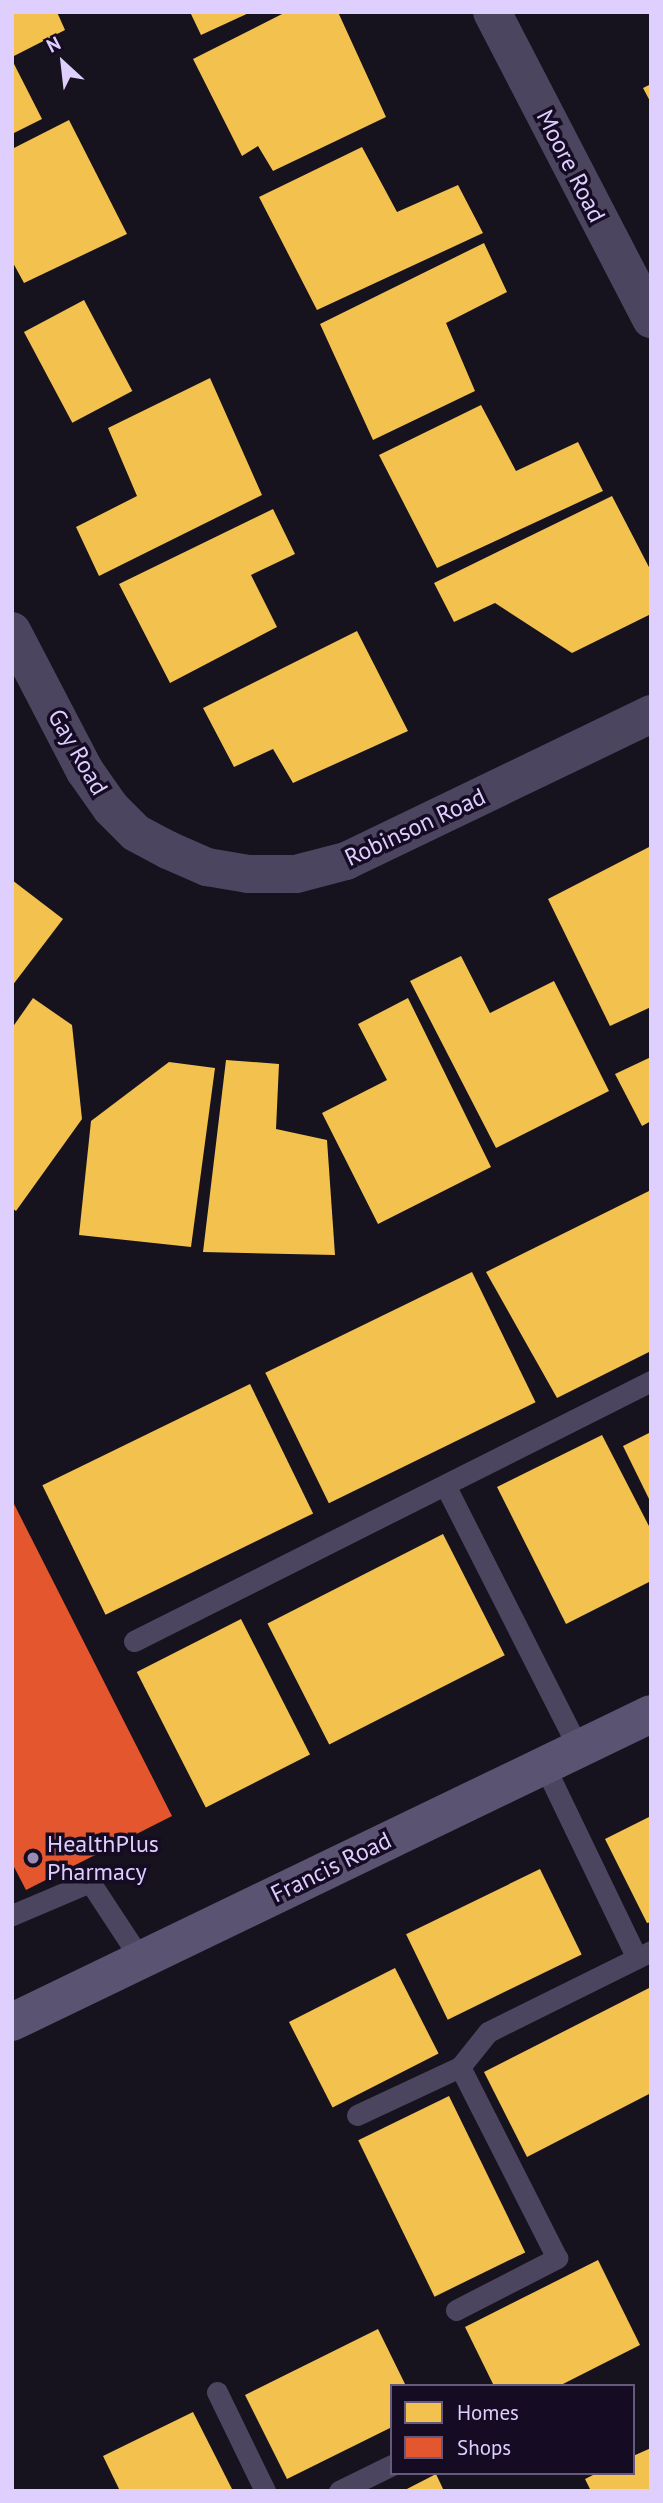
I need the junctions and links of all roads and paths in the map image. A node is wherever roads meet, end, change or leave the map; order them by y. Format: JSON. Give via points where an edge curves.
{"nodes":[{"id":1,"x":492,"y":12,"type":"edge"},
{"id":2,"x":651,"y":319,"type":"edge"},
{"id":3,"x":12,"y":631,"type":"edge"},
{"id":4,"x":651,"y":714,"type":"edge"},
{"id":5,"x":168,"y":850,"type":"joint"},
{"id":6,"x":651,"y":1381,"type":"edge"},
{"id":7,"x":445,"y":1485,"type":"junction"},
{"id":8,"x":134,"y":1641,"type":"dead end"},
{"id":9,"x":651,"y":1714,"type":"edge"},
{"id":10,"x":579,"y":1749,"type":"junction"},
{"id":11,"x":544,"y":1765,"type":"junction"},
{"id":12,"x":12,"y":1915,"type":"edge"},
{"id":13,"x":644,"y":1955,"type":"edge"},
{"id":14,"x":139,"y":1958,"type":"junction"},
{"id":15,"x":12,"y":2022,"type":"edge"},
{"id":16,"x":460,"y":2067,"type":"junction"},
{"id":17,"x":357,"y":2115,"type":"dead end"},
{"id":18,"x":456,"y":2310,"type":"dead end"},
{"id":19,"x":217,"y":2392,"type":"dead end"},
{"id":20,"x":390,"y":2466,"type":"edge"},
{"id":21,"x":265,"y":2491,"type":"edge"},
{"id":22,"x":340,"y":2491,"type":"edge"}],
"edges":[{"from":1,"to":2,"type":"street","name":"Moore Road"},
{"from":3,"to":5,"type":"street","name":"Gay Road","via":[[85,771],[136,833]]},
{"from":4,"to":5,"type":"street","name":"Robinson Road","via":[[346,862],[296,874],[248,874],[207,867]]},
{"from":6,"to":7,"type":"lane"},
{"from":7,"to":8,"type":"lane"},
{"from":7,"to":10,"type":"lane"},
{"from":9,"to":10,"type":"street","name":"Francis Road"},
{"from":10,"to":11,"type":"street","name":"Francis Road"},
{"from":11,"to":13,"type":"lane"},
{"from":11,"to":14,"type":"street","name":"Francis Road"},
{"from":12,"to":14,"type":"lane","via":[[90,1882]]},
{"from":13,"to":16,"type":"lane","via":[[488,2032]]},
{"from":14,"to":15,"type":"street","name":"Francis Road"},
{"from":16,"to":17,"type":"lane"},
{"from":16,"to":18,"type":"lane","via":[[557,2258]]},
{"from":19,"to":21,"type":"lane"},
{"from":20,"to":22,"type":"lane"}]}
